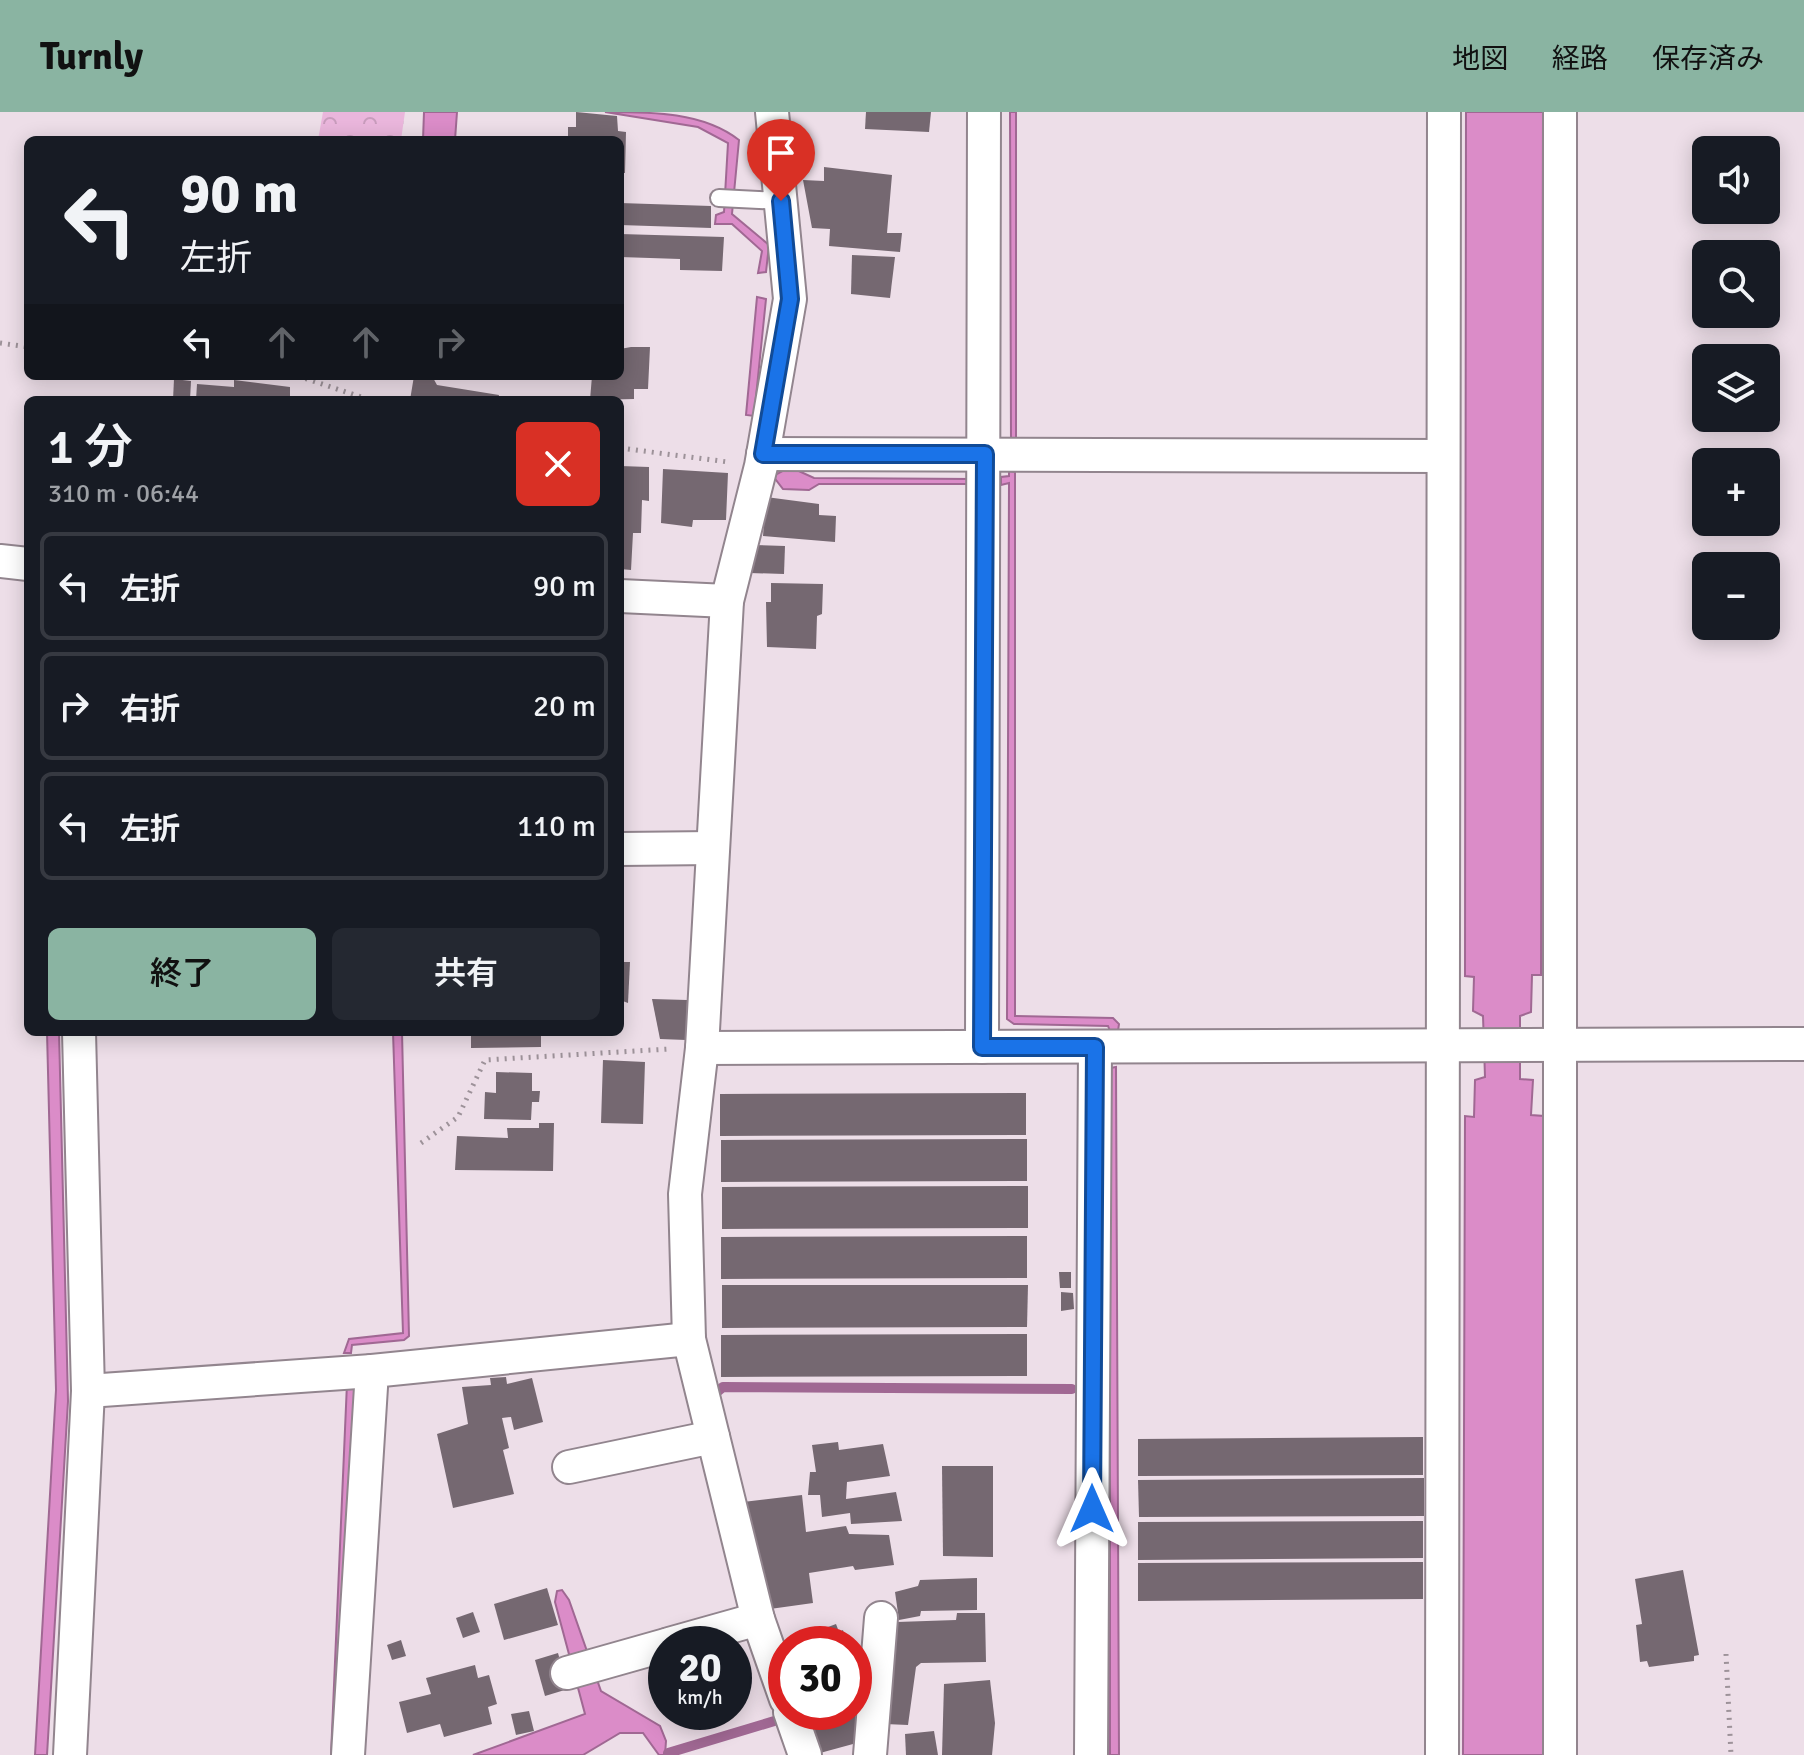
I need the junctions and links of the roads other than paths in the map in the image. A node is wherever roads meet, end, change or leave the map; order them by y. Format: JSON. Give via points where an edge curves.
{"nodes":[{"id":1,"x":772,"y":112,"type":"edge"},
{"id":2,"x":984,"y":112,"type":"edge"},
{"id":3,"x":1444,"y":112,"type":"edge"},
{"id":4,"x":1560,"y":112,"type":"edge"},
{"id":5,"x":719,"y":198,"type":"dead end"},
{"id":6,"x":781,"y":201,"type":"junction"},
{"id":7,"x":985,"y":454,"type":"junction"},
{"id":8,"x":1443,"y":456,"type":"junction"},
{"id":9,"x":762,"y":460,"type":"junction"},
{"id":10,"x":0,"y":561,"type":"edge"},
{"id":11,"x":24,"y":564,"type":"edge"},
{"id":12,"x":624,"y":596,"type":"edge"},
{"id":13,"x":727,"y":601,"type":"junction"},
{"id":14,"x":713,"y":848,"type":"junction"},
{"id":15,"x":624,"y":849,"type":"edge"},
{"id":16,"x":79,"y":1036,"type":"edge"},
{"id":17,"x":1804,"y":1044,"type":"edge"},
{"id":18,"x":1551,"y":1045,"type":"junction"},
{"id":19,"x":1456,"y":1046,"type":"junction"},
{"id":20,"x":982,"y":1047,"type":"junction"},
{"id":21,"x":1095,"y":1047,"type":"junction"},
{"id":22,"x":702,"y":1048,"type":"junction"},
{"id":23,"x":689,"y":1339,"type":"junction"},
{"id":24,"x":372,"y":1371,"type":"junction"},
{"id":25,"x":88,"y":1391,"type":"junction"},
{"id":26,"x":713,"y":1437,"type":"junction"},
{"id":27,"x":569,"y":1467,"type":"dead end"},
{"id":28,"x":881,"y":1618,"type":"dead end"},
{"id":29,"x":758,"y":1619,"type":"junction"},
{"id":30,"x":733,"y":1626,"type":"edge"},
{"id":31,"x":768,"y":1648,"type":"edge"},
{"id":32,"x":648,"y":1650,"type":"edge"},
{"id":33,"x":567,"y":1673,"type":"dead end"},
{"id":34,"x":796,"y":1730,"type":"edge"},
{"id":35,"x":70,"y":1755,"type":"edge"},
{"id":36,"x":348,"y":1755,"type":"edge"},
{"id":37,"x":805,"y":1755,"type":"edge"},
{"id":38,"x":870,"y":1755,"type":"edge"},
{"id":39,"x":1091,"y":1755,"type":"edge"},
{"id":40,"x":1442,"y":1755,"type":"edge"},
{"id":41,"x":1560,"y":1755,"type":"edge"}],
"edges":[{"from":1,"to":6,"type":"street"},
{"from":2,"to":7,"type":"street"},
{"from":3,"to":8,"type":"street"},
{"from":4,"to":18,"type":"street"},
{"from":5,"to":6,"type":"lane"},
{"from":6,"to":9,"type":"street","via":[[790,299]]},
{"from":7,"to":8,"type":"street"},
{"from":7,"to":9,"type":"street"},
{"from":7,"to":20,"type":"street"},
{"from":8,"to":19,"type":"street"},
{"from":9,"to":13,"type":"street"},
{"from":10,"to":11,"type":"street"},
{"from":12,"to":13,"type":"street"},
{"from":13,"to":14,"type":"street"},
{"from":14,"to":15,"type":"street"},
{"from":14,"to":22,"type":"street"},
{"from":16,"to":25,"type":"street"},
{"from":17,"to":18,"type":"street"},
{"from":18,"to":19,"type":"street"},
{"from":18,"to":41,"type":"street"},
{"from":19,"to":21,"type":"street"},
{"from":19,"to":40,"type":"street"},
{"from":20,"to":21,"type":"street"},
{"from":20,"to":22,"type":"street"},
{"from":21,"to":39,"type":"street"},
{"from":22,"to":23,"type":"street","via":[[685,1194]]},
{"from":23,"to":24,"type":"street"},
{"from":23,"to":26,"type":"street"},
{"from":24,"to":25,"type":"street"},
{"from":24,"to":36,"type":"street"},
{"from":25,"to":35,"type":"street"},
{"from":26,"to":27,"type":"street"},
{"from":26,"to":29,"type":"street"},
{"from":28,"to":38,"type":"street"},
{"from":29,"to":30,"type":"street"},
{"from":29,"to":31,"type":"street"},
{"from":32,"to":33,"type":"street"},
{"from":34,"to":37,"type":"street"}]}
